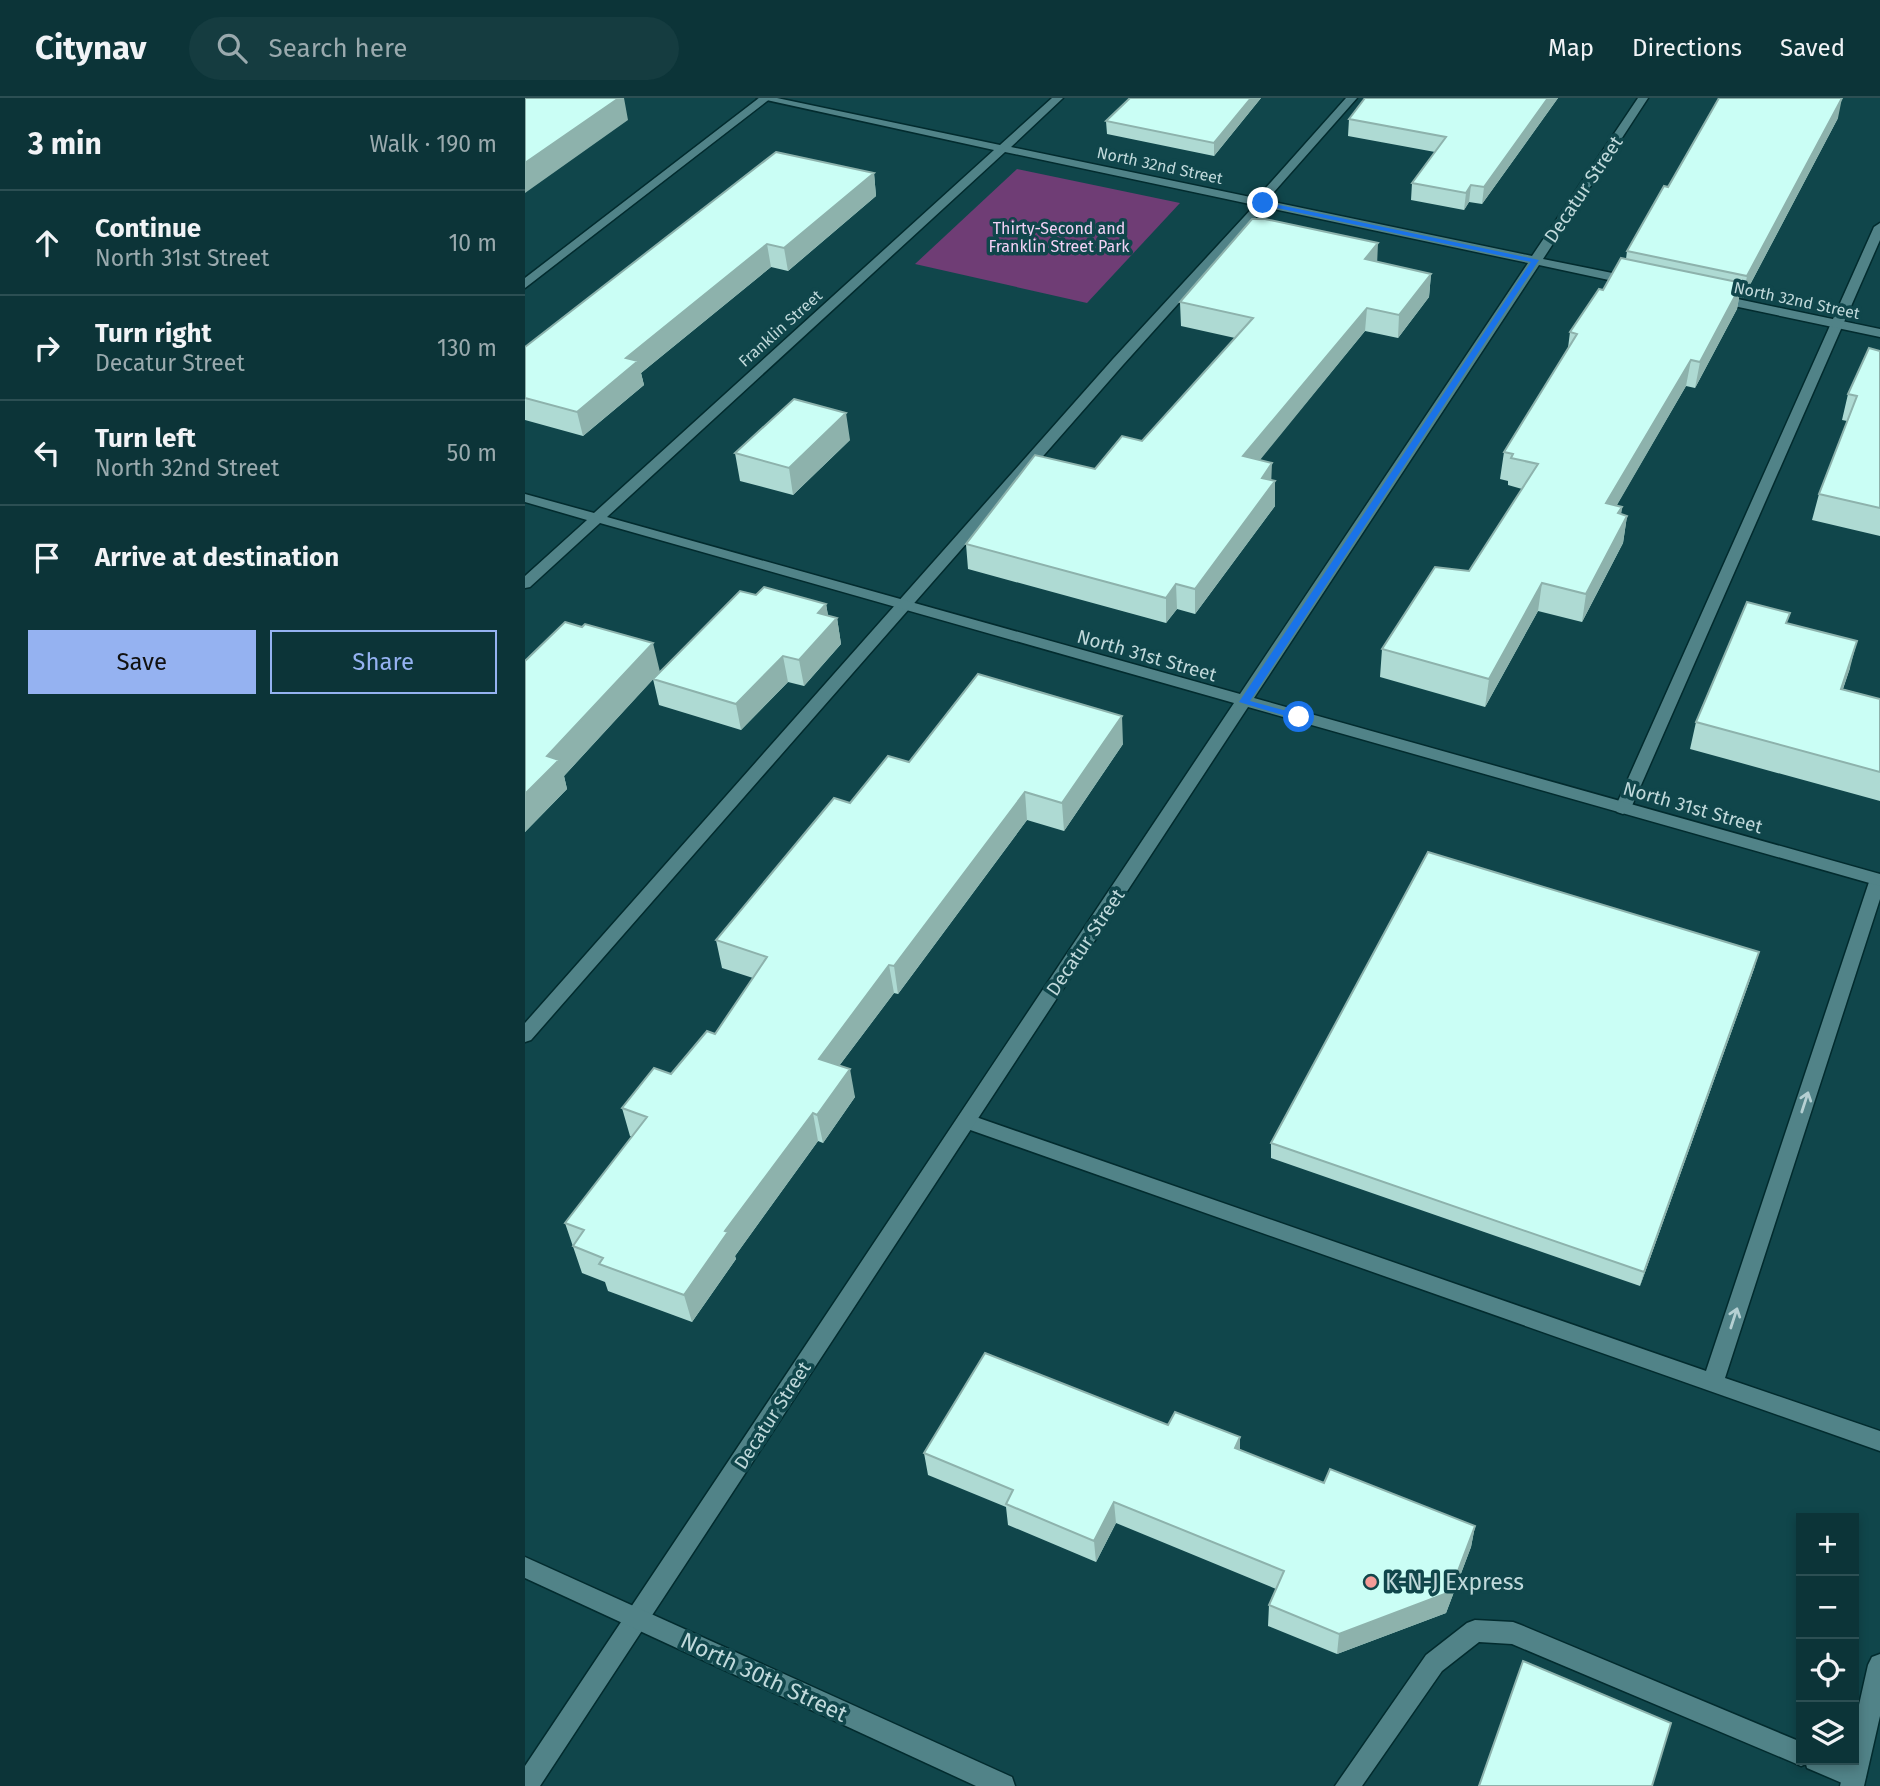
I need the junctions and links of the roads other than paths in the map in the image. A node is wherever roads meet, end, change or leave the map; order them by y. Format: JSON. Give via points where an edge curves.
{"nodes":[{"id":1,"x":764,"y":98,"type":"edge"},
{"id":2,"x":1058,"y":98,"type":"edge"},
{"id":3,"x":1352,"y":98,"type":"edge"},
{"id":4,"x":1643,"y":98,"type":"edge"},
{"id":5,"x":1003,"y":148,"type":"junction"},
{"id":6,"x":1261,"y":203,"type":"junction"},
{"id":7,"x":1880,"y":227,"type":"edge"},
{"id":8,"x":1535,"y":260,"type":"junction"},
{"id":9,"x":525,"y":284,"type":"edge"},
{"id":10,"x":1649,"y":284,"type":"edge"},
{"id":11,"x":1702,"y":296,"type":"edge"},
{"id":12,"x":1837,"y":324,"type":"junction"},
{"id":13,"x":1880,"y":333,"type":"edge"},
{"id":14,"x":525,"y":498,"type":"edge"},
{"id":15,"x":596,"y":519,"type":"junction"},
{"id":16,"x":525,"y":584,"type":"edge"},
{"id":17,"x":904,"y":607,"type":"junction"},
{"id":18,"x":1244,"y":702,"type":"junction"},
{"id":19,"x":1623,"y":807,"type":"junction"},
{"id":20,"x":1879,"y":879,"type":"edge"},
{"id":21,"x":525,"y":1035,"type":"edge"},
{"id":22,"x":966,"y":1121,"type":"junction"},
{"id":23,"x":1713,"y":1382,"type":"junction"},
{"id":24,"x":1880,"y":1441,"type":"edge"},
{"id":25,"x":525,"y":1567,"type":"edge"},
{"id":26,"x":637,"y":1619,"type":"junction"},
{"id":27,"x":1880,"y":1665,"type":"edge"},
{"id":28,"x":1796,"y":1752,"type":"edge"},
{"id":29,"x":1825,"y":1765,"type":"edge"},
{"id":30,"x":1853,"y":1781,"type":"edge"},
{"id":31,"x":526,"y":1786,"type":"edge"},
{"id":32,"x":1003,"y":1786,"type":"edge"},
{"id":33,"x":1347,"y":1786,"type":"edge"}],
"edges":[{"from":1,"to":5,"type":"street","name":"North 32nd Street"},
{"from":1,"to":9,"type":"street"},
{"from":2,"to":5,"type":"street","name":"Franklin Street"},
{"from":3,"to":6,"type":"street"},
{"from":4,"to":8,"type":"street","name":"Decatur Street"},
{"from":5,"to":6,"type":"street","name":"North 32nd Street"},
{"from":5,"to":15,"type":"street","name":"Franklin Street"},
{"from":6,"to":8,"type":"street","name":"North 32nd Street"},
{"from":6,"to":17,"type":"street"},
{"from":7,"to":12,"type":"street"},
{"from":8,"to":10,"type":"street","name":"North 32nd Street"},
{"from":8,"to":18,"type":"street","name":"Decatur Street"},
{"from":11,"to":12,"type":"street","name":"North 32nd Street"},
{"from":12,"to":13,"type":"street","name":"North 32nd Street"},
{"from":12,"to":19,"type":"street"},
{"from":14,"to":15,"type":"street","name":"North 31st Street"},
{"from":15,"to":16,"type":"street","name":"Franklin Street"},
{"from":15,"to":17,"type":"street","name":"North 31st Street"},
{"from":17,"to":18,"type":"street","name":"North 31st Street"},
{"from":17,"to":21,"type":"street"},
{"from":18,"to":19,"type":"street","name":"North 31st Street"},
{"from":18,"to":22,"type":"street","name":"Decatur Street"},
{"from":19,"to":20,"type":"street","name":"North 31st Street"},
{"from":23,"to":20,"type":"street","one_way":true},
{"from":22,"to":23,"type":"street"},
{"from":22,"to":26,"type":"street","name":"Decatur Street"},
{"from":23,"to":24,"type":"street"},
{"from":25,"to":26,"type":"street","name":"North 30th Street"},
{"from":26,"to":31,"type":"street","name":"Decatur Street"},
{"from":26,"to":32,"type":"street","name":"North 30th Street"},
{"from":27,"to":30,"type":"street"},
{"from":28,"to":33,"type":"street","via":[[1514,1633],[1475,1631],[1434,1663]]},
{"from":29,"to":30,"type":"street"}]}
